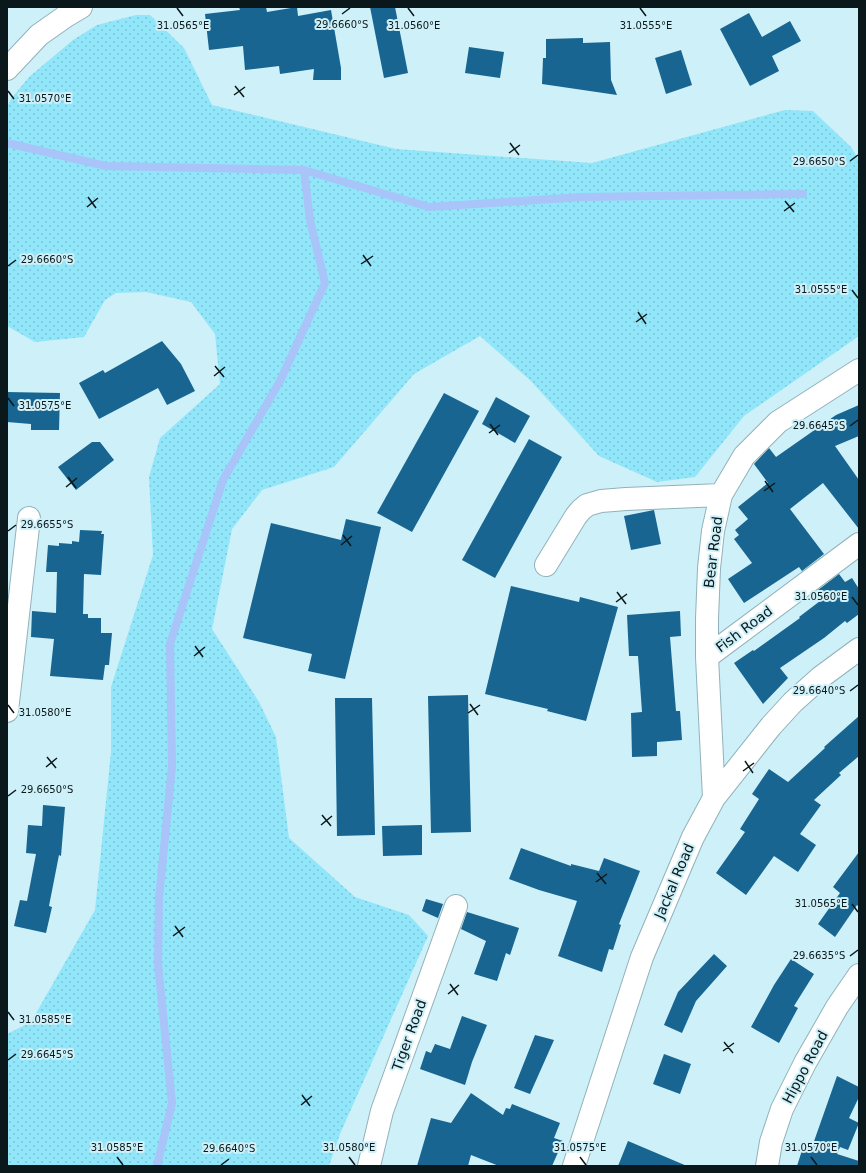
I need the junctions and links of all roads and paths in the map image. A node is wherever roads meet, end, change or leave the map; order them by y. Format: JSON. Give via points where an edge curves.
{"nodes":[{"id":1,"x":81,"y":7,"type":"edge"},
{"id":2,"x":7,"y":69,"type":"edge"},
{"id":3,"x":859,"y":370,"type":"edge"},
{"id":4,"x":721,"y":495,"type":"junction"},
{"id":5,"x":29,"y":518,"type":"dead end"},
{"id":6,"x":859,"y":544,"type":"edge"},
{"id":7,"x":546,"y":565,"type":"dead end"},
{"id":8,"x":859,"y":649,"type":"edge"},
{"id":9,"x":707,"y":657,"type":"junction"},
{"id":10,"x":7,"y":711,"type":"edge"},
{"id":11,"x":714,"y":798,"type":"junction"},
{"id":12,"x":456,"y":906,"type":"dead end"},
{"id":13,"x":859,"y":975,"type":"edge"},
{"id":14,"x":369,"y":1166,"type":"edge"},
{"id":15,"x":574,"y":1166,"type":"edge"},
{"id":16,"x":767,"y":1166,"type":"edge"}],
"edges":[{"from":1,"to":2,"type":"street","via":[[39,35]]},
{"from":3,"to":4,"type":"street","name":"Bear Road","via":[[778,422],[744,456]]},
{"from":4,"to":7,"type":"street","via":[[593,502],[581,510],[570,524]]},
{"from":4,"to":9,"type":"street","name":"Bear Road","via":[[713,531],[709,568]]},
{"from":5,"to":10,"type":"street"},
{"from":6,"to":9,"type":"street","name":"Fish Road"},
{"from":8,"to":11,"type":"street","name":"Jackal Road","via":[[793,702]]},
{"from":9,"to":11,"type":"street","name":"Bear Road"},
{"from":11,"to":15,"type":"street","name":"Jackal Road","via":[[682,860],[642,958]]},
{"from":12,"to":14,"type":"street","name":"Tiger Road","via":[[382,1111]]},
{"from":13,"to":16,"type":"street","name":"Hippo Road","via":[[837,1007],[782,1109],[771,1142]]}]}
